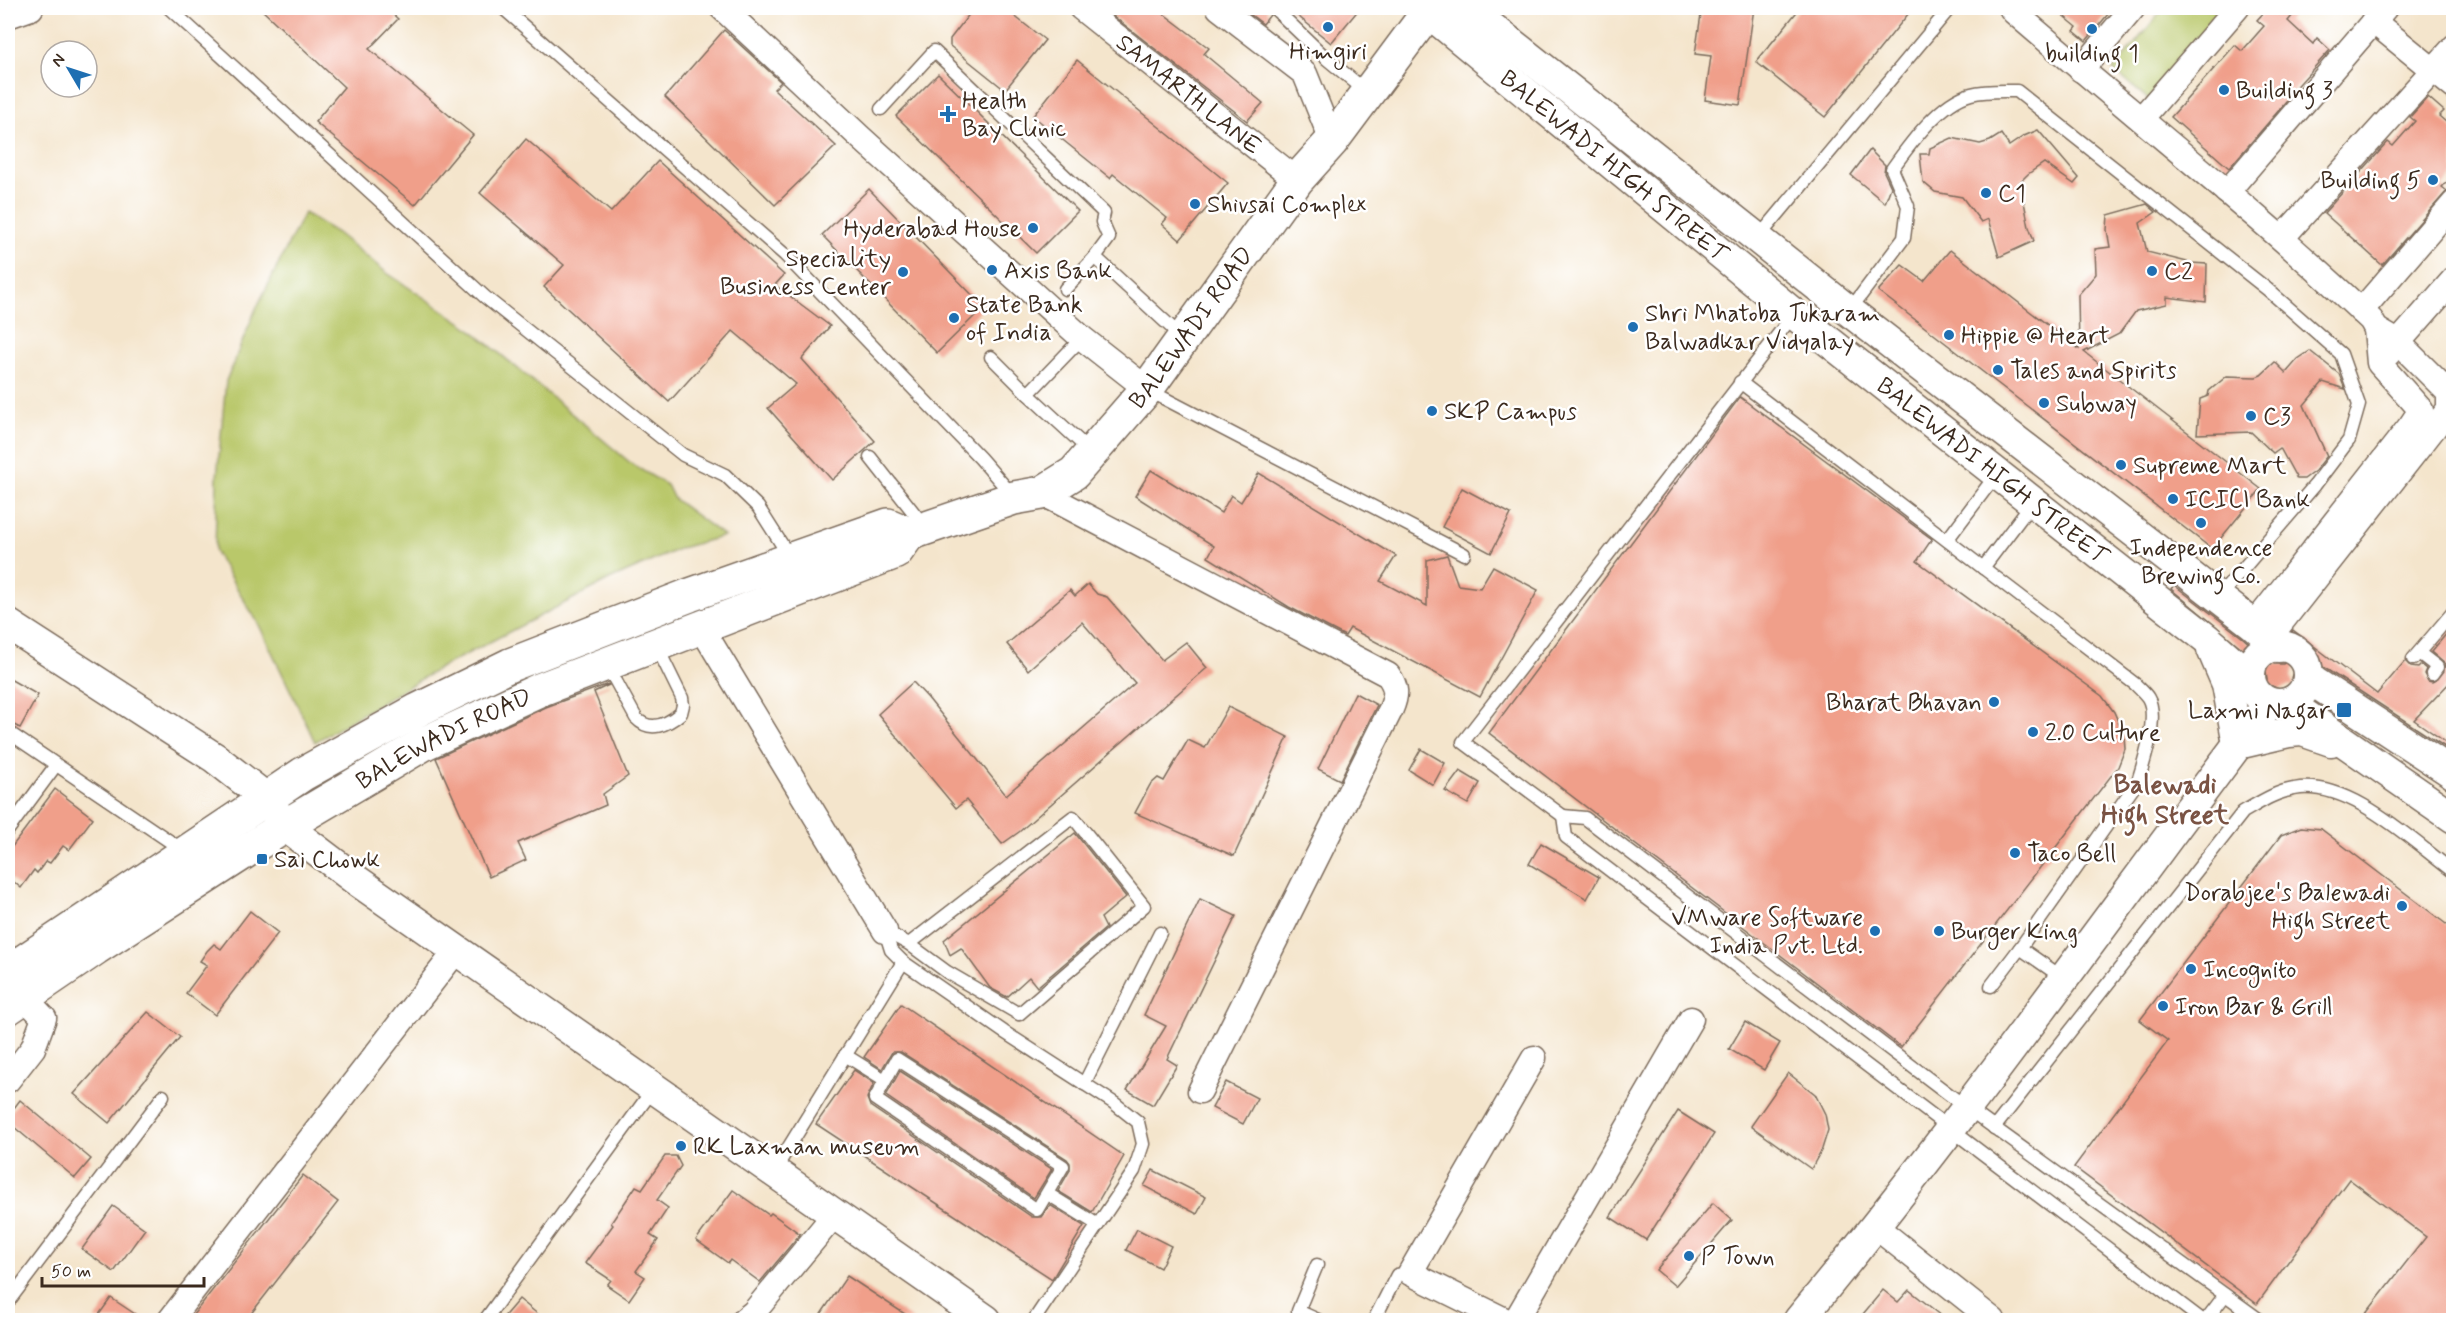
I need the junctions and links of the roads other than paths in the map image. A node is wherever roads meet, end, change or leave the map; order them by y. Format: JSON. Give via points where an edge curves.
{"nodes":[{"id":1,"x":31,"y":8,"type":"edge"},
{"id":2,"x":169,"y":8,"type":"edge"},
{"id":3,"x":503,"y":8,"type":"edge"},
{"id":4,"x":722,"y":8,"type":"edge"},
{"id":5,"x":1081,"y":8,"type":"edge"},
{"id":6,"x":1219,"y":8,"type":"edge"},
{"id":7,"x":1274,"y":8,"type":"edge"},
{"id":8,"x":1467,"y":8,"type":"edge"},
{"id":9,"x":1950,"y":8,"type":"edge"},
{"id":10,"x":2011,"y":8,"type":"edge"},
{"id":11,"x":2133,"y":8,"type":"edge"},
{"id":12,"x":2237,"y":8,"type":"edge"},
{"id":13,"x":1427,"y":9,"type":"edge"},
{"id":14,"x":2379,"y":14,"type":"edge"},
{"id":15,"x":8,"y":16,"type":"edge"},
{"id":16,"x":2454,"y":47,"type":"edge"},
{"id":17,"x":2081,"y":70,"type":"junction"},
{"id":18,"x":2433,"y":70,"type":"junction"},
{"id":19,"x":2454,"y":87,"type":"edge"},
{"id":20,"x":1368,"y":93,"type":"junction"},
{"id":21,"x":881,"y":109,"type":"dead end"},
{"id":22,"x":2141,"y":119,"type":"junction"},
{"id":23,"x":1332,"y":141,"type":"junction"},
{"id":24,"x":1297,"y":180,"type":"junction"},
{"id":25,"x":2227,"y":192,"type":"junction"},
{"id":26,"x":2454,"y":203,"type":"edge"},
{"id":27,"x":1758,"y":238,"type":"junction"},
{"id":28,"x":2282,"y":238,"type":"junction"},
{"id":29,"x":1095,"y":257,"type":"junction"},
{"id":30,"x":2454,"y":279,"type":"edge"},
{"id":31,"x":1065,"y":289,"type":"dead end"},
{"id":32,"x":1849,"y":310,"type":"junction"},
{"id":33,"x":1794,"y":314,"type":"junction"},
{"id":34,"x":2369,"y":320,"type":"junction"},
{"id":35,"x":1082,"y":339,"type":"junction"},
{"id":36,"x":1184,"y":339,"type":"junction"},
{"id":37,"x":2398,"y":342,"type":"junction"},
{"id":38,"x":990,"y":357,"type":"dead end"},
{"id":39,"x":2379,"y":363,"type":"junction"},
{"id":40,"x":1740,"y":382,"type":"junction"},
{"id":41,"x":1147,"y":389,"type":"junction"},
{"id":42,"x":1028,"y":394,"type":"junction"},
{"id":43,"x":2451,"y":400,"type":"junction"},
{"id":44,"x":2421,"y":410,"type":"junction"},
{"id":45,"x":1092,"y":453,"type":"junction"},
{"id":46,"x":870,"y":457,"type":"dead end"},
{"id":47,"x":1997,"y":474,"type":"junction"},
{"id":48,"x":1028,"y":495,"type":"junction"},
{"id":49,"x":2033,"y":502,"type":"junction"},
{"id":50,"x":918,"y":531,"type":"junction"},
{"id":51,"x":1947,"y":540,"type":"junction"},
{"id":52,"x":1464,"y":554,"type":"dead end"},
{"id":53,"x":791,"y":559,"type":"junction"},
{"id":54,"x":1983,"y":568,"type":"junction"},
{"id":55,"x":2218,"y":598,"type":"junction"},
{"id":56,"x":2454,"y":611,"type":"edge"},
{"id":57,"x":8,"y":624,"type":"edge"},
{"id":58,"x":701,"y":627,"type":"junction"},
{"id":59,"x":2267,"y":637,"type":"junction"},
{"id":60,"x":2207,"y":639,"type":"junction"},
{"id":61,"x":656,"y":644,"type":"junction"},
{"id":62,"x":606,"y":663,"type":"junction"},
{"id":63,"x":2432,"y":674,"type":"dead end"},
{"id":64,"x":2250,"y":678,"type":"junction"},
{"id":65,"x":2308,"y":678,"type":"junction"},
{"id":66,"x":2278,"y":703,"type":"junction"},
{"id":67,"x":8,"y":732,"type":"edge"},
{"id":68,"x":2238,"y":744,"type":"junction"},
{"id":69,"x":2356,"y":752,"type":"junction"},
{"id":70,"x":56,"y":765,"type":"junction"},
{"id":71,"x":2454,"y":774,"type":"edge"},
{"id":72,"x":266,"y":798,"type":"junction"},
{"id":73,"x":1563,"y":816,"type":"junction"},
{"id":74,"x":2454,"y":818,"type":"edge"},
{"id":75,"x":285,"y":826,"type":"junction"},
{"id":76,"x":8,"y":830,"type":"edge"},
{"id":77,"x":185,"y":852,"type":"junction"},
{"id":78,"x":2454,"y":872,"type":"edge"},
{"id":79,"x":885,"y":931,"type":"junction"},
{"id":80,"x":1160,"y":933,"type":"dead end"},
{"id":81,"x":909,"y":944,"type":"junction"},
{"id":82,"x":2020,"y":948,"type":"junction"},
{"id":83,"x":456,"y":951,"type":"junction"},
{"id":84,"x":903,"y":962,"type":"junction"},
{"id":85,"x":2063,"y":978,"type":"junction"},
{"id":86,"x":1991,"y":986,"type":"dead end"},
{"id":87,"x":13,"y":993,"type":"edge"},
{"id":88,"x":1691,"y":1019,"type":"dead end"},
{"id":89,"x":845,"y":1056,"type":"junction"},
{"id":90,"x":1534,"y":1058,"type":"dead end"},
{"id":91,"x":8,"y":1080,"type":"edge"},
{"id":92,"x":885,"y":1080,"type":"junction"},
{"id":93,"x":1084,"y":1084,"type":"junction"},
{"id":94,"x":655,"y":1087,"type":"junction"},
{"id":95,"x":1200,"y":1091,"type":"dead end"},
{"id":96,"x":163,"y":1096,"type":"dead end"},
{"id":97,"x":1959,"y":1118,"type":"junction"},
{"id":98,"x":1994,"y":1128,"type":"junction"},
{"id":99,"x":774,"y":1171,"type":"junction"},
{"id":100,"x":1048,"y":1194,"type":"junction"},
{"id":101,"x":835,"y":1214,"type":"junction"},
{"id":102,"x":1098,"y":1225,"type":"junction"},
{"id":103,"x":1876,"y":1227,"type":"junction"},
{"id":104,"x":1317,"y":1265,"type":"dead end"},
{"id":105,"x":1410,"y":1273,"type":"junction"},
{"id":106,"x":2225,"y":1295,"type":"junction"},
{"id":107,"x":8,"y":1302,"type":"edge"},
{"id":108,"x":171,"y":1320,"type":"edge"},
{"id":109,"x":485,"y":1320,"type":"edge"},
{"id":110,"x":744,"y":1320,"type":"edge"},
{"id":111,"x":986,"y":1320,"type":"edge"},
{"id":112,"x":1034,"y":1320,"type":"edge"},
{"id":113,"x":1318,"y":1320,"type":"edge"},
{"id":114,"x":1374,"y":1320,"type":"edge"},
{"id":115,"x":1505,"y":1320,"type":"edge"},
{"id":116,"x":1516,"y":1320,"type":"edge"},
{"id":117,"x":1799,"y":1320,"type":"edge"},
{"id":118,"x":1993,"y":1320,"type":"edge"},
{"id":119,"x":2204,"y":1320,"type":"edge"},
{"id":120,"x":2260,"y":1320,"type":"edge"}],
"edges":[{"from":1,"to":15,"type":"street"},
{"from":2,"to":53,"type":"lane","via":[[485,297],[683,455],[725,475],[758,507]]},
{"from":3,"to":48,"type":"lane","via":[[785,255],[980,458]]},
{"from":4,"to":35,"type":"street"},
{"from":5,"to":24,"type":"street","name":"SAMARTH LANE"},
{"from":6,"to":23,"type":"street","via":[[1305,74]]},
{"from":7,"to":20,"type":"lane"},
{"from":8,"to":27,"type":"street","name":"BALEWADI HIGH STREET"},
{"from":9,"to":27,"type":"lane"},
{"from":10,"to":17,"type":"street"},
{"from":11,"to":17,"type":"street"},
{"from":12,"to":22,"type":"street"},
{"from":13,"to":20,"type":"main road","name":"BALEWADI ROAD"},
{"from":13,"to":33,"type":"street","name":"BALEWADI HIGH STREET"},
{"from":14,"to":18,"type":"street"},
{"from":14,"to":25,"type":"street"},
{"from":16,"to":18,"type":"street"},
{"from":17,"to":22,"type":"street"},
{"from":18,"to":19,"type":"street"},
{"from":18,"to":28,"type":"street"},
{"from":20,"to":23,"type":"main road","name":"BALEWADI ROAD"},
{"from":21,"to":29,"type":"lane","via":[[934,51],[1104,213],[1102,222],[1109,238]]},
{"from":22,"to":25,"type":"street"},
{"from":23,"to":24,"type":"main road","name":"BALEWADI ROAD"},
{"from":24,"to":36,"type":"main road","name":"BALEWADI ROAD"},
{"from":25,"to":28,"type":"street"},
{"from":26,"to":34,"type":"street"},
{"from":27,"to":32,"type":"street","name":"BALEWADI HIGH STREET"},
{"from":28,"to":34,"type":"street"},
{"from":29,"to":31,"type":"lane"},
{"from":29,"to":36,"type":"lane"},
{"from":30,"to":37,"type":"street"},
{"from":32,"to":55,"type":"street","name":"BALEWADI HIGH STREET"},
{"from":32,"to":55,"type":"lane","via":[[1904,238],[1908,206],[1892,169],[1916,136],[1942,111],[1968,94],[2017,91],[2267,289],[2341,354],[2359,405],[2349,440]]},
{"from":33,"to":40,"type":"lane"},
{"from":33,"to":47,"type":"street","name":"BALEWADI HIGH STREET"},
{"from":34,"to":37,"type":"street"},
{"from":34,"to":39,"type":"street"},
{"from":35,"to":41,"type":"street"},
{"from":35,"to":42,"type":"lane"},
{"from":36,"to":41,"type":"main road","name":"BALEWADI ROAD"},
{"from":37,"to":39,"type":"street"},
{"from":37,"to":43,"type":"street","via":[[2449,393]]},
{"from":38,"to":42,"type":"lane"},
{"from":39,"to":44,"type":"street"},
{"from":40,"to":51,"type":"lane"},
{"from":40,"to":73,"type":"lane","via":[[1463,742]]},
{"from":41,"to":45,"type":"main road","name":"BALEWADI ROAD"},
{"from":41,"to":52,"type":"lane"},
{"from":42,"to":45,"type":"lane"},
{"from":43,"to":44,"type":"street"},
{"from":43,"to":59,"type":"street","via":[[2430,436]]},
{"from":44,"to":59,"type":"street"},
{"from":45,"to":48,"type":"main road","name":"BALEWADI ROAD","via":[[1074,473]]},
{"from":46,"to":50,"type":"lane"},
{"from":47,"to":49,"type":"street","name":"BALEWADI HIGH STREET"},
{"from":47,"to":51,"type":"lane"},
{"from":48,"to":50,"type":"main road","name":"BALEWADI ROAD"},
{"from":48,"to":95,"type":"street","via":[[1388,675],[1395,684],[1392,709]]},
{"from":49,"to":54,"type":"lane"},
{"from":49,"to":60,"type":"street","name":"BALEWADI HIGH STREET"},
{"from":50,"to":53,"type":"main road","name":"BALEWADI ROAD","via":[[888,525]]},
{"from":50,"to":58,"type":"main road","name":"BALEWADI ROAD","via":[[896,552]]},
{"from":51,"to":54,"type":"lane"},
{"from":53,"to":72,"type":"main road","name":"BALEWADI ROAD","via":[[510,665],[418,710]]},
{"from":54,"to":82,"type":"lane","via":[[2134,684],[2149,699],[2152,726],[2138,781]]},
{"from":55,"to":59,"type":"street","name":"BALEWADI HIGH STREET"},
{"from":56,"to":63,"type":"lane","via":[[2416,656],[2437,667]]},
{"from":57,"to":72,"type":"street","via":[[215,758]]},
{"from":58,"to":61,"type":"main road","name":"BALEWADI ROAD"},
{"from":58,"to":79,"type":"street"},
{"from":59,"to":64,"type":"street"},
{"from":59,"to":65,"type":"street","via":[[2300,656]]},
{"from":60,"to":64,"type":"street","name":"BALEWADI HIGH STREET"},
{"from":60,"to":68,"type":"street","via":[[2227,684]]},
{"from":61,"to":62,"type":"main road","name":"BALEWADI ROAD"},
{"from":61,"to":62,"type":"lane","via":[[684,705],[681,713],[659,726],[642,724],[636,718]]},
{"from":62,"to":75,"type":"main road","name":"BALEWADI ROAD","via":[[425,743]]},
{"from":64,"to":66,"type":"street","via":[[2256,693]]},
{"from":65,"to":66,"type":"street","via":[[2301,694]]},
{"from":65,"to":71,"type":"street"},
{"from":66,"to":68,"type":"street"},
{"from":66,"to":69,"type":"street"},
{"from":67,"to":70,"type":"lane"},
{"from":68,"to":69,"type":"street","via":[[2302,732]]},
{"from":68,"to":85,"type":"street"},
{"from":69,"to":74,"type":"street"},
{"from":70,"to":76,"type":"lane"},
{"from":70,"to":77,"type":"lane"},
{"from":72,"to":75,"type":"street"},
{"from":72,"to":77,"type":"main road","name":"BALEWADI ROAD"},
{"from":73,"to":97,"type":"lane","via":[[1585,818],[1937,1086]]},
{"from":73,"to":97,"type":"lane","via":[[1566,837],[1921,1104]]},
{"from":75,"to":83,"type":"street"},
{"from":75,"to":87,"type":"main road","name":"BALEWADI ROAD","via":[[96,948]]},
{"from":77,"to":87,"type":"main road","name":"BALEWADI ROAD"},
{"from":78,"to":98,"type":"lane","via":[[2361,804],[2327,789],[2295,788],[2271,796],[2243,812]]},
{"from":79,"to":81,"type":"lane"},
{"from":79,"to":84,"type":"lane","via":[[891,950]]},
{"from":80,"to":93,"type":"lane"},
{"from":81,"to":81,"type":"lane","via":[[947,972],[1019,1014],[1144,906],[1073,817]]},
{"from":82,"to":85,"type":"lane"},
{"from":82,"to":86,"type":"lane"},
{"from":83,"to":94,"type":"street"},
{"from":83,"to":108,"type":"street"},
{"from":84,"to":89,"type":"lane"},
{"from":84,"to":93,"type":"lane"},
{"from":85,"to":97,"type":"street"},
{"from":87,"to":91,"type":"street","via":[[44,1018],[33,1048]]},
{"from":88,"to":116,"type":"street"},
{"from":89,"to":92,"type":"lane"},
{"from":89,"to":99,"type":"lane"},
{"from":90,"to":105,"type":"street"},
{"from":92,"to":100,"type":"lane","via":[[875,1099],[1037,1210]]},
{"from":92,"to":100,"type":"lane","via":[[897,1059],[1063,1166]]},
{"from":93,"to":102,"type":"lane","via":[[1138,1122],[1143,1144],[1134,1171]]},
{"from":94,"to":99,"type":"street"},
{"from":94,"to":109,"type":"lane"},
{"from":96,"to":107,"type":"lane"},
{"from":97,"to":98,"type":"lane"},
{"from":97,"to":103,"type":"street"},
{"from":97,"to":119,"type":"lane"},
{"from":98,"to":106,"type":"lane"},
{"from":99,"to":101,"type":"street"},
{"from":100,"to":102,"type":"lane"},
{"from":101,"to":110,"type":"street"},
{"from":101,"to":111,"type":"street"},
{"from":102,"to":112,"type":"lane"},
{"from":103,"to":117,"type":"street"},
{"from":103,"to":118,"type":"street"},
{"from":104,"to":113,"type":"lane","via":[[1298,1311]]},
{"from":105,"to":114,"type":"lane","via":[[1397,1275]]},
{"from":105,"to":115,"type":"street"},
{"from":106,"to":119,"type":"lane"},
{"from":106,"to":120,"type":"lane"}]}
